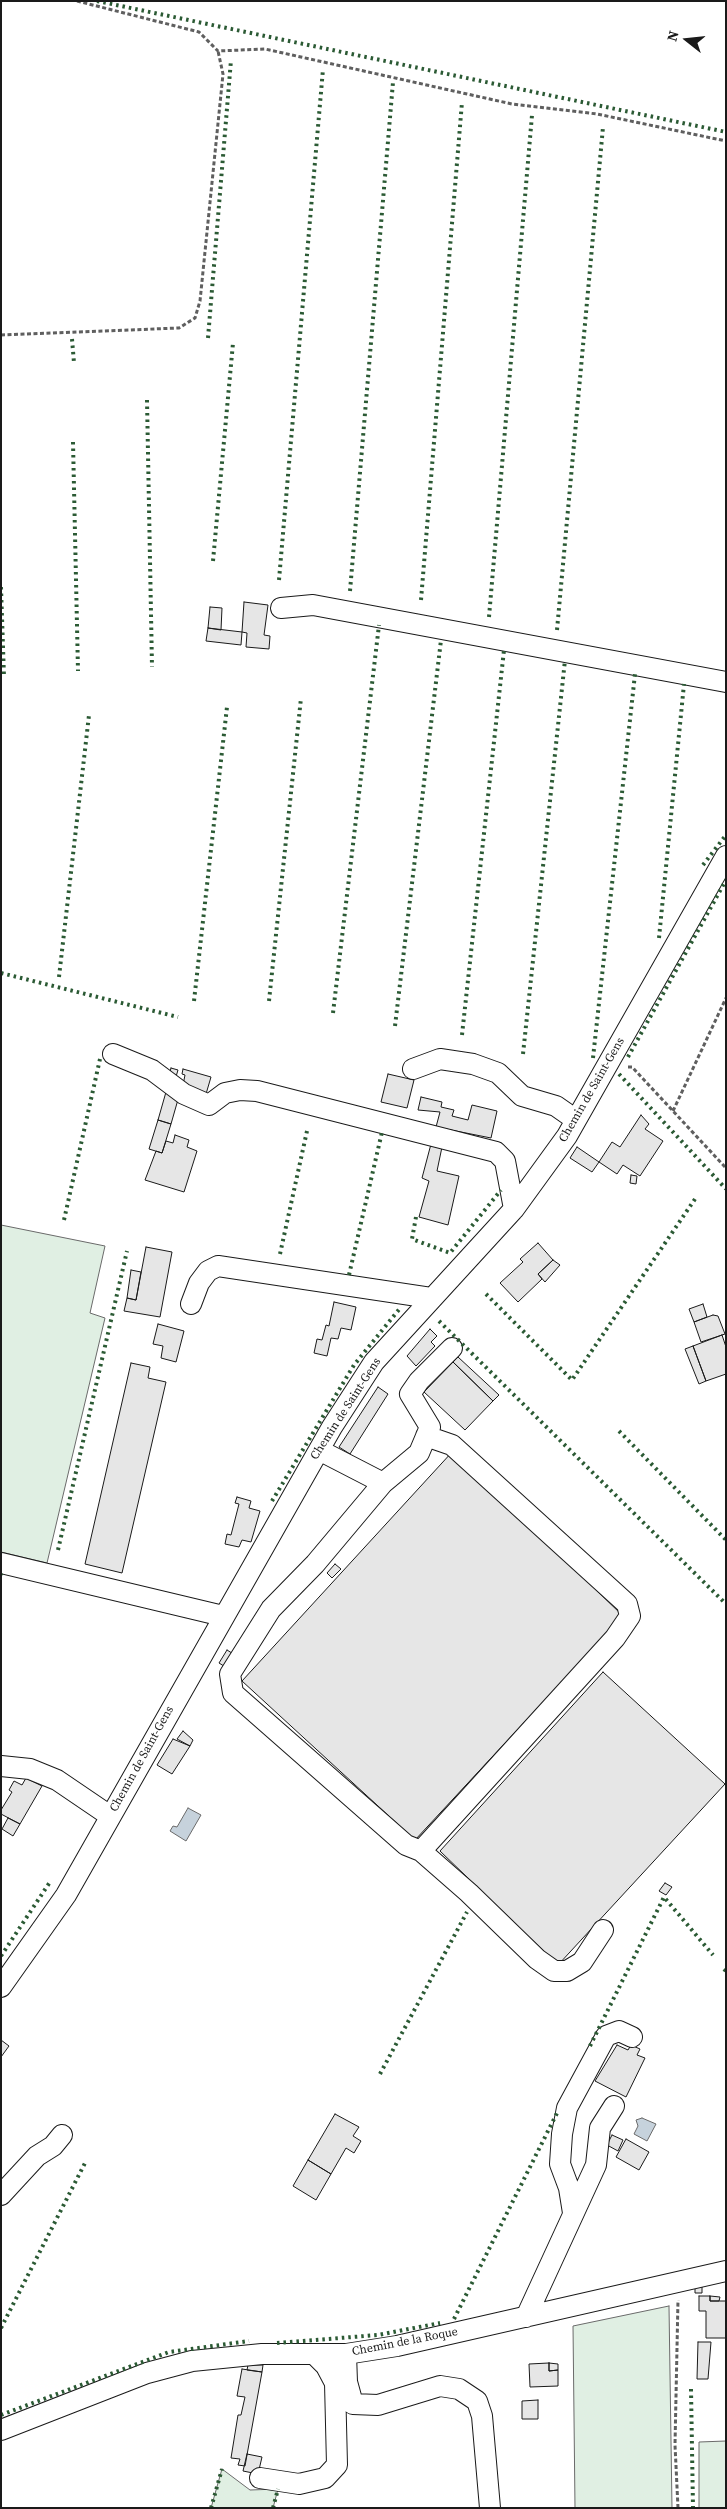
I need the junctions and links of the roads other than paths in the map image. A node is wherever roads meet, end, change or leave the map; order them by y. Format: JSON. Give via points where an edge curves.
{"nodes":[{"id":1,"x":282,"y":608,"type":"dead end"},
{"id":2,"x":726,"y":682,"type":"edge"},
{"id":3,"x":726,"y":856,"type":"edge"},
{"id":4,"x":113,"y":1054,"type":"dead end"},
{"id":5,"x":413,"y":1070,"type":"dead end"},
{"id":6,"x":576,"y":1120,"type":"junction"},
{"id":7,"x":514,"y":1208,"type":"junction"},
{"id":8,"x":432,"y":1298,"type":"junction"},
{"id":9,"x":190,"y":1304,"type":"dead end"},
{"id":10,"x":452,"y":1348,"type":"dead end"},
{"id":11,"x":426,"y":1436,"type":"junction"},
{"id":12,"x":319,"y":1450,"type":"junction"},
{"id":13,"x":383,"y":1483,"type":"junction"},
{"id":14,"x":1,"y":1563,"type":"edge"},
{"id":15,"x":223,"y":1616,"type":"junction"},
{"id":16,"x":1,"y":1766,"type":"edge"},
{"id":17,"x":110,"y":1816,"type":"junction"},
{"id":18,"x":421,"y":1851,"type":"junction"},
{"id":19,"x":603,"y":1930,"type":"dead end"},
{"id":20,"x":1,"y":1987,"type":"edge"},
{"id":21,"x":632,"y":2036,"type":"dead end"},
{"id":22,"x":614,"y":2106,"type":"dead end"},
{"id":23,"x":62,"y":2135,"type":"dead end"},
{"id":24,"x":1,"y":2195,"type":"edge"},
{"id":25,"x":573,"y":2213,"type":"junction"},
{"id":26,"x":726,"y":2271,"type":"edge"},
{"id":27,"x":526,"y":2317,"type":"junction"},
{"id":28,"x":314,"y":2354,"type":"junction"},
{"id":29,"x":346,"y":2354,"type":"junction"},
{"id":30,"x":1,"y":2430,"type":"edge"},
{"id":31,"x":260,"y":2478,"type":"dead end"},
{"id":32,"x":490,"y":2508,"type":"edge"}],
"edges":[{"from":1,"to":2,"type":"street","via":[[312,605]]},
{"from":3,"to":6,"type":"street","name":"Chemin de Saint-Gens"},
{"from":4,"to":7,"type":"street","via":[[152,1070],[184,1094],[209,1105],[225,1093],[257,1091],[496,1152],[506,1161]]},
{"from":5,"to":6,"type":"street","via":[[440,1059],[473,1064],[498,1073],[522,1096],[556,1106]]},
{"from":6,"to":7,"type":"street","name":"Chemin de Saint-Gens"},
{"from":7,"to":8,"type":"street","name":"Chemin de Saint-Gens"},
{"from":8,"to":9,"type":"street","via":[[218,1266],[208,1271],[199,1283]]},
{"from":8,"to":12,"type":"street","name":"Chemin de Saint-Gens","via":[[374,1362]]},
{"from":10,"to":11,"type":"street","via":[[410,1394],[430,1428]]},
{"from":11,"to":13,"type":"street","via":[[419,1453]]},
{"from":11,"to":18,"type":"street","via":[[452,1445],[627,1604],[630,1616],[615,1638]]},
{"from":12,"to":13,"type":"street"},
{"from":12,"to":15,"type":"street","name":"Chemin de Saint-Gens"},
{"from":13,"to":18,"type":"street","via":[[315,1564],[271,1609],[230,1674],[233,1693],[406,1845]]},
{"from":14,"to":15,"type":"street"},
{"from":15,"to":17,"type":"street","name":"Chemin de Saint-Gens"},
{"from":16,"to":17,"type":"street","via":[[30,1769],[57,1780]]},
{"from":17,"to":20,"type":"street","name":"Chemin de Saint-Gens","via":[[66,1895]]},
{"from":18,"to":19,"type":"street","via":[[554,1971],[567,1971],[582,1962]]},
{"from":21,"to":25,"type":"street","via":[[619,2031],[606,2036],[568,2108],[560,2164],[569,2188]]},
{"from":22,"to":25,"type":"street","via":[[600,2128],[596,2165]]},
{"from":23,"to":24,"type":"street","via":[[53,2146],[37,2156]]},
{"from":25,"to":27,"type":"street"},
{"from":26,"to":27,"type":"street","name":"Chemin de la Roque"},
{"from":27,"to":29,"type":"street","name":"Chemin de la Roque"},
{"from":28,"to":29,"type":"street","name":"Chemin de la Roque"},
{"from":28,"to":30,"type":"street","name":"Chemin de la Roque","via":[[262,2354],[192,2361],[147,2373]]},
{"from":28,"to":31,"type":"street","via":[[326,2366],[335,2384],[337,2465],[325,2478],[299,2484]]},
{"from":29,"to":32,"type":"street","via":[[347,2382],[353,2404],[378,2404],[440,2386],[459,2389],[477,2401],[482,2416]]}]}
